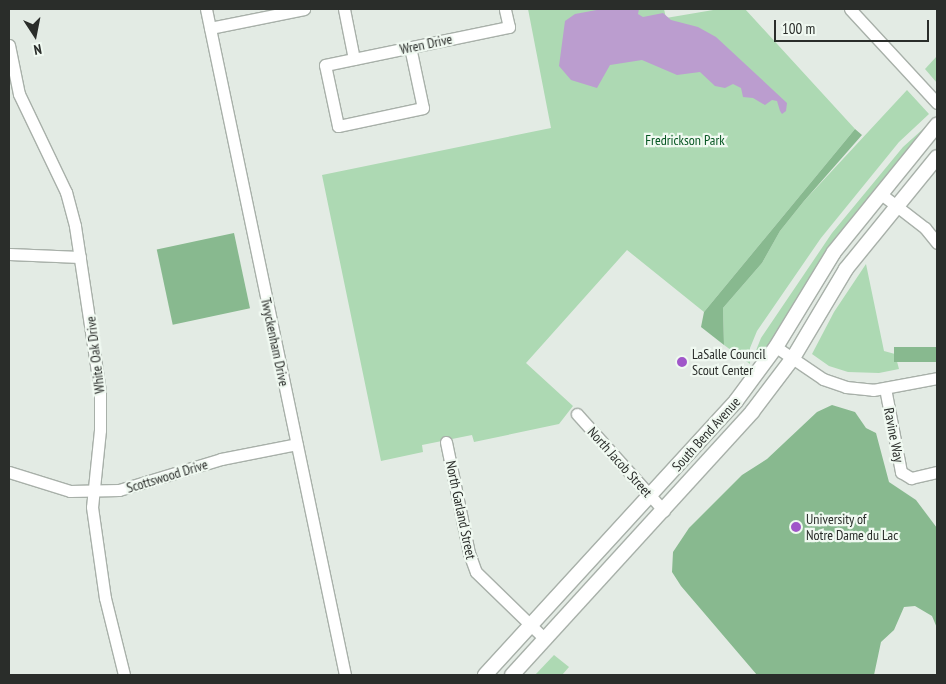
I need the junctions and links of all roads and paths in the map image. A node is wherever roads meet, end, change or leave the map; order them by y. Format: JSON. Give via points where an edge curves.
{"nodes":[{"id":1,"x":206,"y":9,"type":"edge"},
{"id":2,"x":304,"y":9,"type":"edge"},
{"id":3,"x":344,"y":9,"type":"edge"},
{"id":4,"x":505,"y":9,"type":"edge"},
{"id":5,"x":850,"y":9,"type":"edge"},
{"id":6,"x":210,"y":28,"type":"junction"},
{"id":7,"x":9,"y":45,"type":"edge"},
{"id":8,"x":410,"y":47,"type":"junction"},
{"id":9,"x":354,"y":59,"type":"junction"},
{"id":10,"x":13,"y":90,"type":"edge"},
{"id":11,"x":937,"y":102,"type":"edge"},
{"id":12,"x":937,"y":125,"type":"edge"},
{"id":13,"x":937,"y":157,"type":"edge"},
{"id":14,"x":881,"y":194,"type":"junction"},
{"id":15,"x":896,"y":206,"type":"junction"},
{"id":16,"x":937,"y":243,"type":"edge"},
{"id":17,"x":9,"y":254,"type":"edge"},
{"id":18,"x":80,"y":257,"type":"junction"},
{"id":19,"x":776,"y":347,"type":"junction"},
{"id":20,"x":793,"y":358,"type":"junction"},
{"id":21,"x":937,"y":378,"type":"edge"},
{"id":22,"x":885,"y":388,"type":"junction"},
{"id":23,"x":576,"y":414,"type":"dead end"},
{"id":24,"x":446,"y":442,"type":"dead end"},
{"id":25,"x":297,"y":444,"type":"junction"},
{"id":26,"x":9,"y":472,"type":"edge"},
{"id":27,"x":937,"y":472,"type":"edge"},
{"id":28,"x":94,"y":493,"type":"junction"},
{"id":29,"x":650,"y":496,"type":"junction"},
{"id":30,"x":664,"y":511,"type":"junction"},
{"id":31,"x":530,"y":626,"type":"junction"},
{"id":32,"x":545,"y":639,"type":"junction"},
{"id":33,"x":124,"y":675,"type":"edge"},
{"id":34,"x":345,"y":675,"type":"edge"},
{"id":35,"x":485,"y":675,"type":"edge"},
{"id":36,"x":512,"y":675,"type":"edge"}],
"edges":[{"from":1,"to":6,"type":"street","name":"Twyckenham Drive"},
{"from":2,"to":6,"type":"street"},
{"from":3,"to":9,"type":"street"},
{"from":4,"to":8,"type":"street","name":"Wren Drive","via":[[509,27]]},
{"from":5,"to":11,"type":"street"},
{"from":6,"to":25,"type":"street","name":"Twyckenham Drive"},
{"from":7,"to":10,"type":"street","name":"White Oak Drive"},
{"from":8,"to":9,"type":"street","name":"Wren Drive"},
{"from":8,"to":9,"type":"street","name":"Wren Drive","via":[[423,108],[338,126],[325,65]]},
{"from":10,"to":18,"type":"street","name":"White Oak Drive","via":[[66,192]]},
{"from":12,"to":14,"type":"main road","name":"South Bend Avenue"},
{"from":13,"to":15,"type":"main road","name":"South Bend Avenue"},
{"from":14,"to":15,"type":"street"},
{"from":14,"to":19,"type":"main road","name":"South Bend Avenue","via":[[834,252]]},
{"from":15,"to":16,"type":"street","via":[[925,228]]},
{"from":15,"to":20,"type":"main road","name":"South Bend Avenue","via":[[846,269]]},
{"from":17,"to":18,"type":"street"},
{"from":18,"to":28,"type":"street","name":"White Oak Drive","via":[[100,392]]},
{"from":19,"to":20,"type":"street"},
{"from":19,"to":29,"type":"main road","name":"South Bend Avenue","via":[[736,401]]},
{"from":20,"to":22,"type":"street","via":[[835,384],[863,390]]},
{"from":20,"to":30,"type":"main road","name":"South Bend Avenue","via":[[752,412]]},
{"from":21,"to":22,"type":"street"},
{"from":22,"to":27,"type":"street","name":"Ravine Way","via":[[901,472],[910,478]]},
{"from":23,"to":29,"type":"street","name":"North Jacob Street"},
{"from":24,"to":31,"type":"street","name":"North Garland Street","via":[[472,562],[484,582]]},
{"from":25,"to":28,"type":"street","name":"Scottswood Drive","via":[[221,459],[135,487]]},
{"from":25,"to":34,"type":"street","name":"Twyckenham Drive"},
{"from":26,"to":28,"type":"street","name":"Scottswood Drive","via":[[50,487]]},
{"from":28,"to":33,"type":"street","name":"White Oak Drive","via":[[92,508],[105,598]]},
{"from":29,"to":30,"type":"street","name":"North Jacob Street"},
{"from":29,"to":31,"type":"main road","name":"South Bend Avenue"},
{"from":30,"to":32,"type":"main road","name":"South Bend Avenue"},
{"from":31,"to":32,"type":"street","name":"North Garland Street"},
{"from":31,"to":35,"type":"main road","name":"South Bend Avenue"},
{"from":32,"to":36,"type":"main road","name":"South Bend Avenue"}]}
